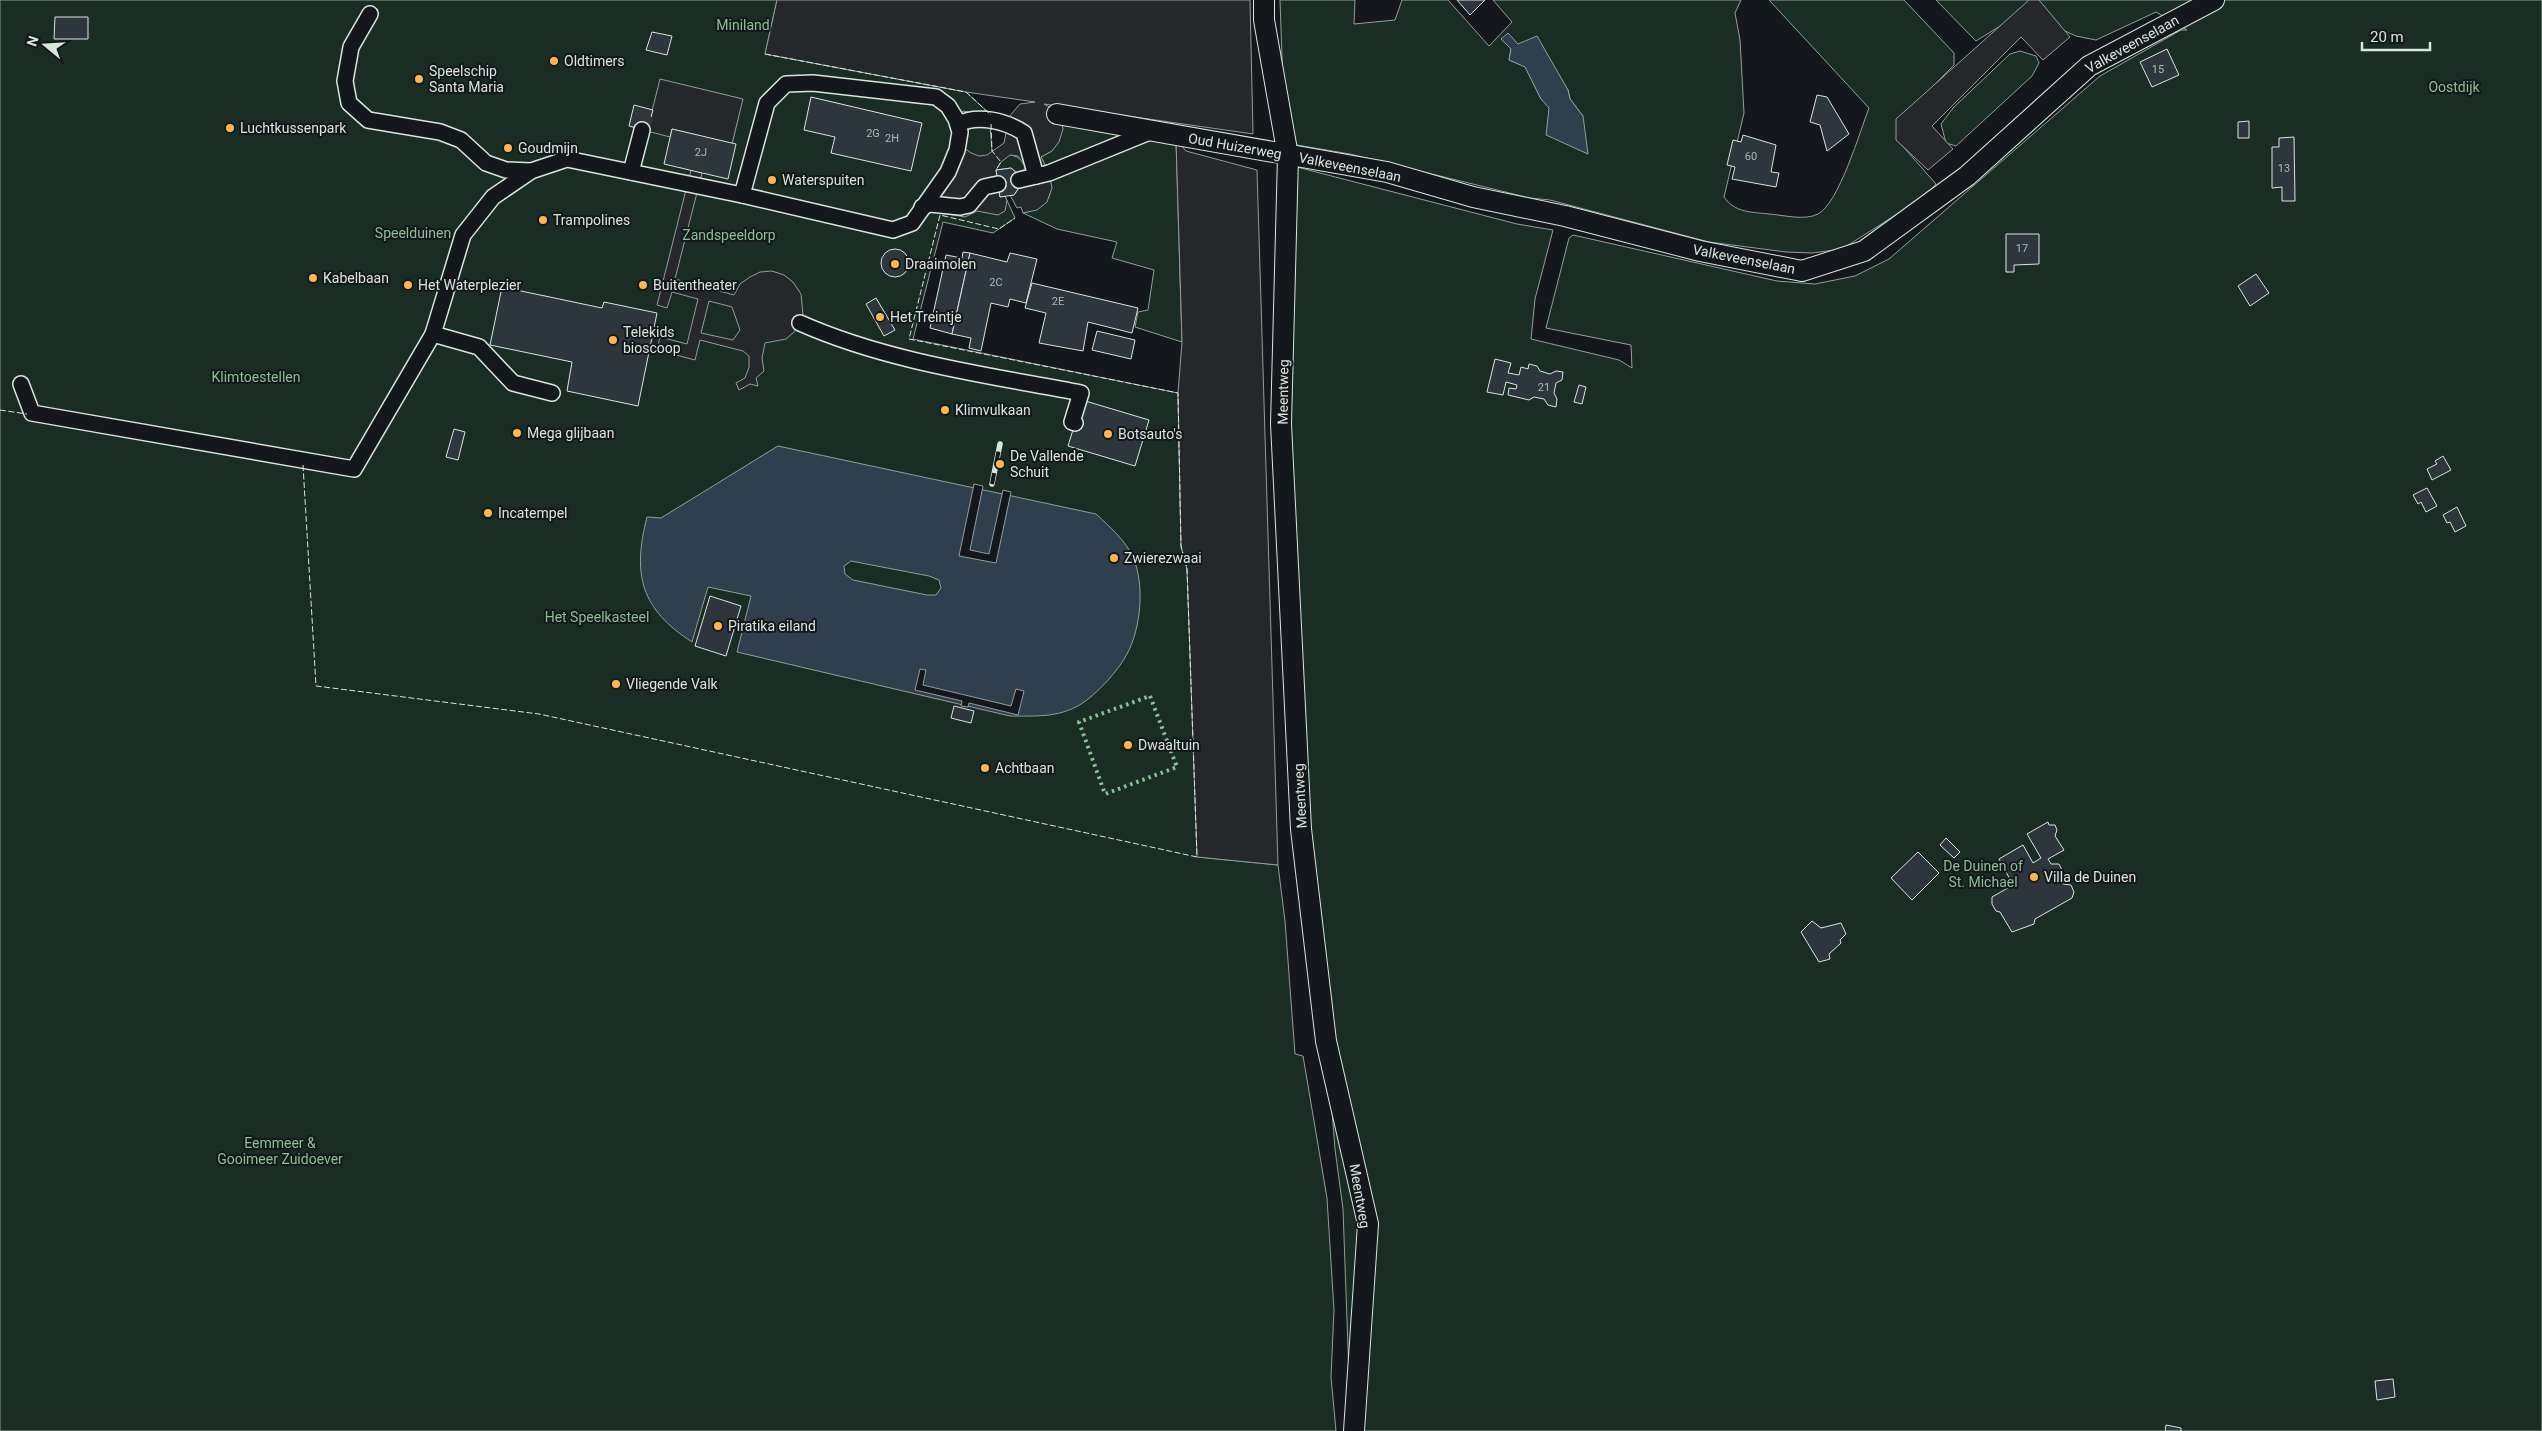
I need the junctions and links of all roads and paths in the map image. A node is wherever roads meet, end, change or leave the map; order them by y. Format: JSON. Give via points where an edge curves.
{"nodes":[{"id":1,"x":1264,"y":0,"type":"edge"},
{"id":2,"x":2214,"y":0,"type":"edge"},
{"id":3,"x":370,"y":14,"type":"dead end"},
{"id":4,"x":1057,"y":114,"type":"dead end"},
{"id":5,"x":958,"y":124,"type":"junction"},
{"id":6,"x":642,"y":130,"type":"tunnel mouth"},
{"id":7,"x":1152,"y":131,"type":"junction"},
{"id":8,"x":1288,"y":156,"type":"junction"},
{"id":9,"x":532,"y":171,"type":"junction"},
{"id":10,"x":631,"y":172,"type":"junction"},
{"id":11,"x":1036,"y":176,"type":"junction"},
{"id":12,"x":1019,"y":180,"type":"tunnel mouth"},
{"id":13,"x":998,"y":184,"type":"tunnel mouth"},
{"id":14,"x":742,"y":196,"type":"junction"},
{"id":15,"x":922,"y":207,"type":"junction"},
{"id":16,"x":800,"y":323,"type":"dead end"},
{"id":17,"x":433,"y":334,"type":"junction"},
{"id":18,"x":20,"y":384,"type":"dead end"},
{"id":19,"x":552,"y":393,"type":"dead end"},
{"id":20,"x":1075,"y":422,"type":"dead end"},
{"id":21,"x":1354,"y":1431,"type":"edge"}],
"edges":[{"from":1,"to":8,"type":"street","name":"Oud Huizerweg","via":[[1264,20]]},
{"from":2,"to":8,"type":"street","name":"Valkeveenselaan","via":[[2089,66],[1967,176],[1864,251],[1802,271],[1700,251],[1565,216],[1474,197],[1387,172]]},
{"from":3,"to":9,"type":"street","via":[[351,47],[345,80],[349,103],[368,120],[440,132],[461,140],[486,163],[506,170]]},
{"from":4,"to":7,"type":"street","name":"Oud Huizerweg"},
{"from":5,"to":11,"type":"street","via":[[977,119],[1015,127],[1024,133]]},
{"from":5,"to":14,"type":"street","via":[[948,106],[936,97],[813,83],[786,84],[767,103]]},
{"from":5,"to":15,"type":"street","via":[[960,132],[948,172]]},
{"from":6,"to":10,"type":"street"},
{"from":7,"to":8,"type":"street","name":"Oud Huizerweg"},
{"from":7,"to":11,"type":"street"},
{"from":8,"to":21,"type":"street","name":"Meentweg","via":[[1282,424],[1301,829],[1326,1040],[1368,1224]]},
{"from":9,"to":10,"type":"street","via":[[568,159]]},
{"from":9,"to":17,"type":"street","via":[[493,197],[462,235]]},
{"from":10,"to":14,"type":"street"},
{"from":11,"to":12,"type":"street"},
{"from":13,"to":15,"type":"street","via":[[984,187],[969,205],[930,204]]},
{"from":14,"to":15,"type":"street","via":[[893,230],[912,223]]},
{"from":16,"to":20,"type":"street","via":[[854,345],[1081,393],[1072,422]]},
{"from":17,"to":18,"type":"street","via":[[354,469],[32,413]]},
{"from":17,"to":19,"type":"street","via":[[479,347],[513,383]]}]}
